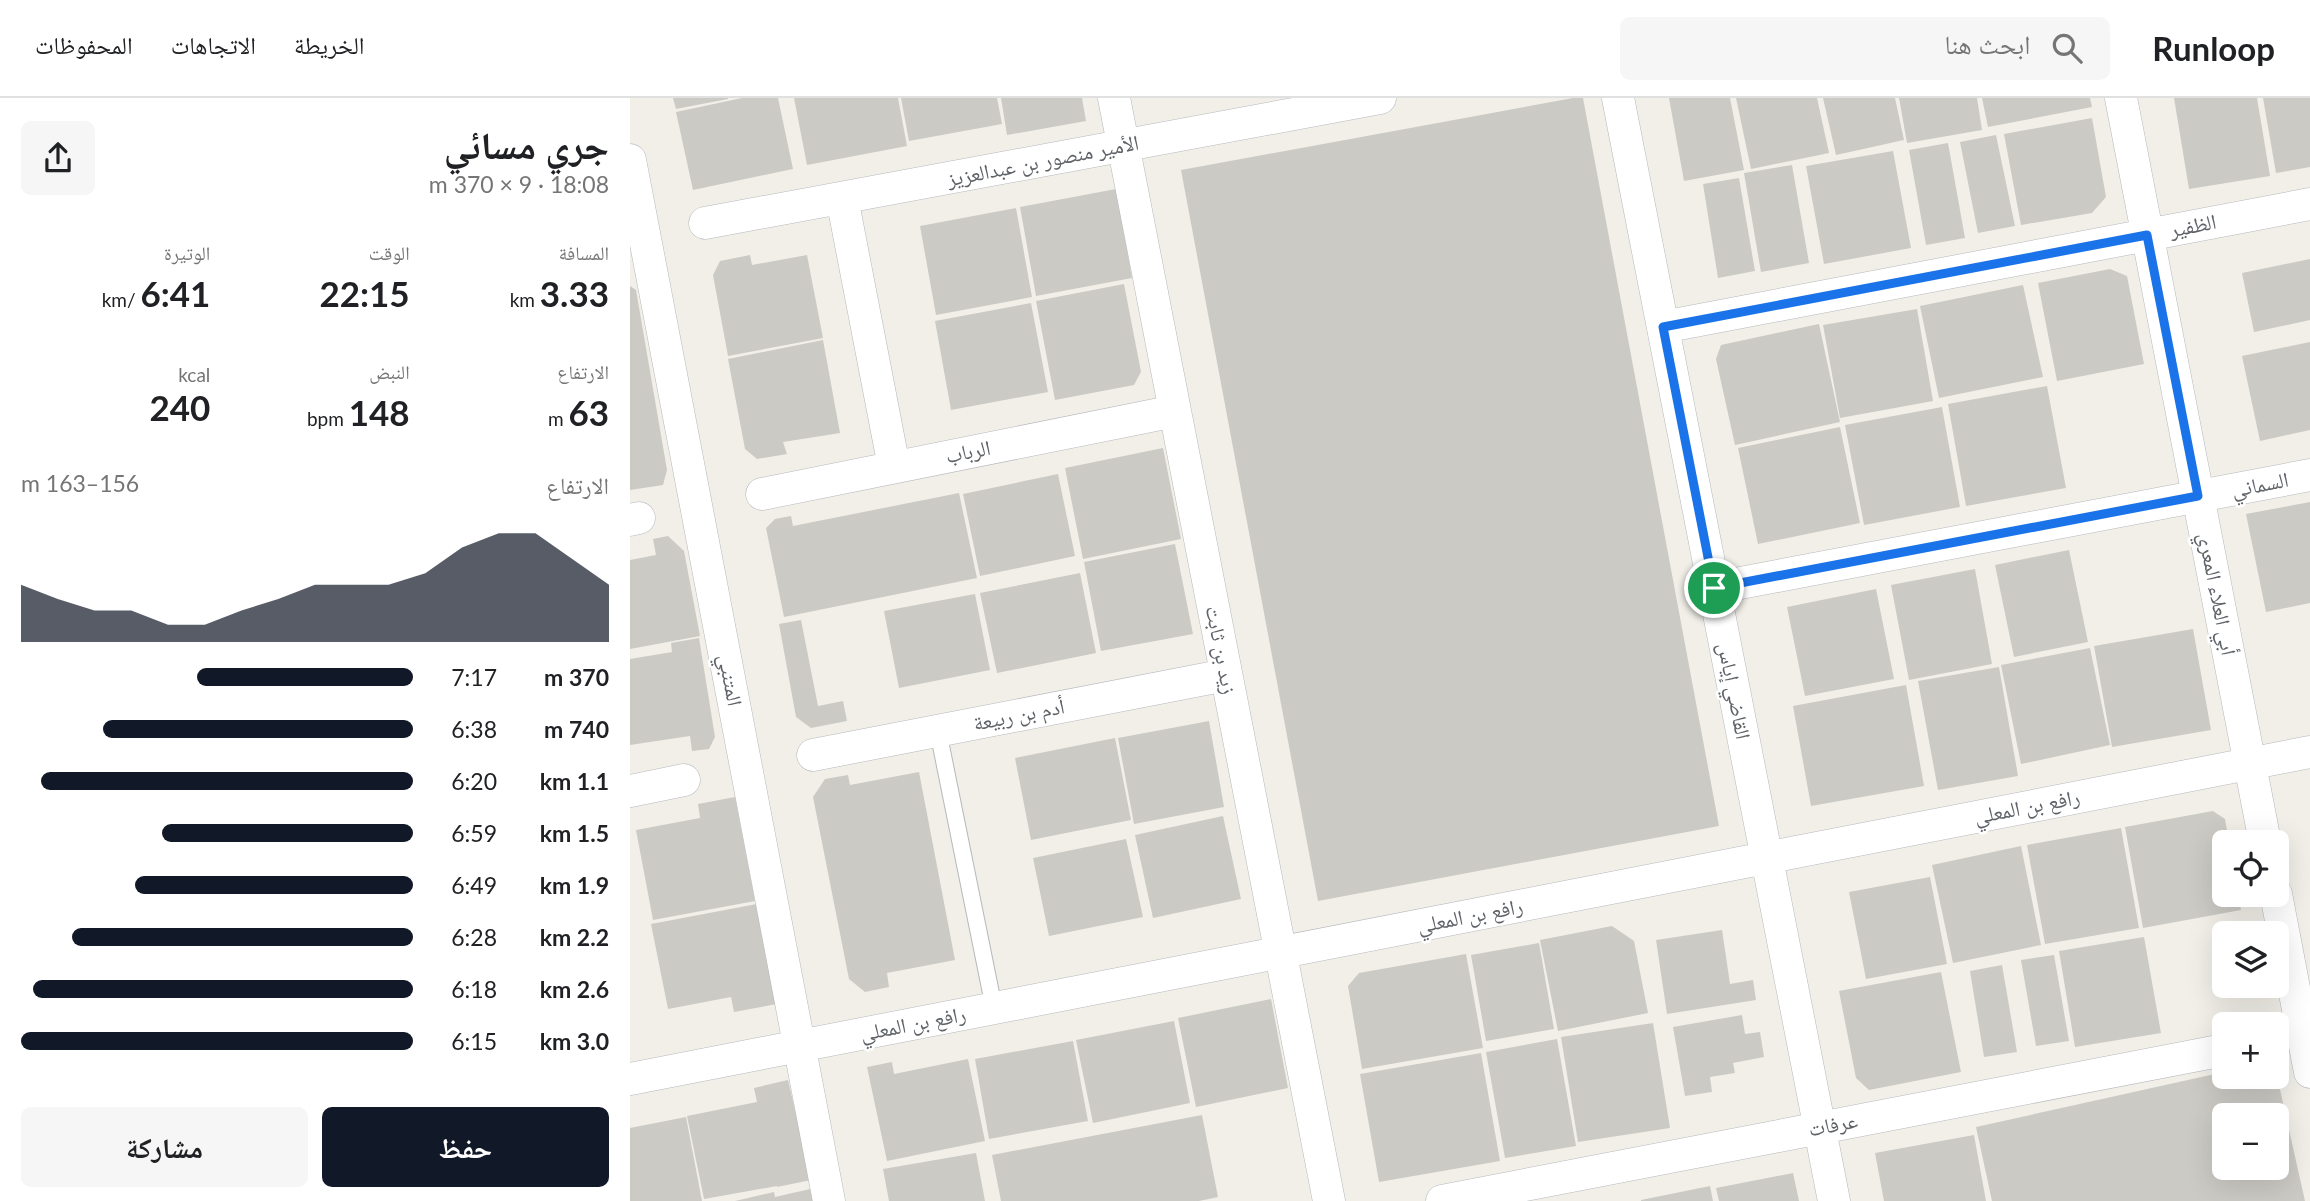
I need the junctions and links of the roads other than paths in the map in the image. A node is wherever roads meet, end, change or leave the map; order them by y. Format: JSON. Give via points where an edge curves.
{"nodes":[{"id":1,"x":1114,"y":98,"type":"edge"},
{"id":2,"x":1380,"y":98,"type":"edge"},
{"id":3,"x":1618,"y":98,"type":"edge"},
{"id":4,"x":2121,"y":98,"type":"edge"},
{"id":5,"x":1123,"y":146,"type":"junction"},
{"id":6,"x":630,"y":160,"type":"edge"},
{"id":7,"x":842,"y":198,"type":"junction"},
{"id":8,"x":2310,"y":204,"type":"edge"},
{"id":9,"x":705,"y":223,"type":"dead end"},
{"id":10,"x":2147,"y":235,"type":"junction"},
{"id":11,"x":1663,"y":327,"type":"junction"},
{"id":12,"x":1175,"y":411,"type":"junction"},
{"id":13,"x":894,"y":467,"type":"junction"},
{"id":14,"x":2310,"y":475,"type":"edge"},
{"id":15,"x":762,"y":494,"type":"dead end"},
{"id":16,"x":2198,"y":496,"type":"junction"},
{"id":17,"x":1714,"y":588,"type":"junction"},
{"id":18,"x":1226,"y":675,"type":"junction"},
{"id":19,"x":938,"y":731,"type":"junction"},
{"id":20,"x":2310,"y":752,"type":"edge"},
{"id":21,"x":813,"y":755,"type":"dead end"},
{"id":22,"x":2250,"y":764,"type":"junction"},
{"id":23,"x":684,"y":780,"type":"dead end"},
{"id":24,"x":630,"y":791,"type":"edge"},
{"id":25,"x":2263,"y":830,"type":"edge"},
{"id":26,"x":1767,"y":858,"type":"junction"},
{"id":27,"x":2278,"y":907,"type":"edge"},
{"id":28,"x":1280,"y":953,"type":"junction"},
{"id":29,"x":994,"y":1009,"type":"junction"},
{"id":30,"x":2297,"y":1036,"type":"edge"},
{"id":31,"x":800,"y":1046,"type":"junction"},
{"id":32,"x":2212,"y":1052,"type":"edge"},
{"id":33,"x":2310,"y":1072,"type":"edge"},
{"id":34,"x":630,"y":1079,"type":"edge"},
{"id":35,"x":1820,"y":1128,"type":"junction"},
{"id":36,"x":829,"y":1201,"type":"edge"},
{"id":37,"x":1329,"y":1201,"type":"edge"},
{"id":38,"x":1442,"y":1201,"type":"edge"},
{"id":39,"x":1834,"y":1201,"type":"edge"}],
"edges":[{"from":1,"to":5,"type":"street","name":"زيد بن ثابت"},
{"from":2,"to":5,"type":"street","name":"الأمير منصور بن عبدالعزيز"},
{"from":3,"to":11,"type":"street","name":"القاضي إياس"},
{"from":4,"to":10,"type":"street","name":"أبي العلاء المعري"},
{"from":5,"to":7,"type":"street","name":"الأمير منصور بن عبدالعزيز"},
{"from":5,"to":12,"type":"street","name":"زيد بن ثابت"},
{"from":6,"to":31,"type":"street","name":"المتنبي"},
{"from":7,"to":9,"type":"street","name":"الأمير منصور بن عبدالعزيز"},
{"from":7,"to":13,"type":"street"},
{"from":8,"to":10,"type":"street","name":"الظفير"},
{"from":10,"to":11,"type":"street","name":"الظفير"},
{"from":10,"to":16,"type":"street","name":"أبي العلاء المعري"},
{"from":11,"to":17,"type":"street","name":"القاضي إياس"},
{"from":12,"to":13,"type":"street","name":"الرباب"},
{"from":12,"to":18,"type":"street","name":"زيد بن ثابت"},
{"from":13,"to":15,"type":"street","name":"الرباب"},
{"from":14,"to":16,"type":"street","name":"السماني"},
{"from":16,"to":17,"type":"street","name":"السماني"},
{"from":16,"to":22,"type":"street","name":"أبي العلاء المعري"},
{"from":17,"to":26,"type":"street","name":"القاضي إياس"},
{"from":18,"to":19,"type":"street","name":"أدم بن ربيعة"},
{"from":18,"to":28,"type":"street","name":"زيد بن ثابت"},
{"from":19,"to":21,"type":"street","name":"أدم بن ربيعة"},
{"from":19,"to":29,"type":"lane"},
{"from":20,"to":22,"type":"street","name":"رافع بن المعلي"},
{"from":22,"to":25,"type":"street","name":"أبي العلاء المعري"},
{"from":22,"to":26,"type":"street","name":"رافع بن المعلي"},
{"from":23,"to":24,"type":"street"},
{"from":26,"to":28,"type":"street","name":"رافع بن المعلي"},
{"from":26,"to":35,"type":"street","name":"القاضي إياس"},
{"from":27,"to":30,"type":"street"},
{"from":28,"to":29,"type":"street","name":"رافع بن المعلي"},
{"from":28,"to":37,"type":"street","name":"زيد بن ثابت"},
{"from":29,"to":31,"type":"street","name":"رافع بن المعلي"},
{"from":30,"to":33,"type":"street"},
{"from":31,"to":34,"type":"street","name":"رافع بن المعلي"},
{"from":31,"to":36,"type":"street","name":"المتنبي"},
{"from":32,"to":35,"type":"street","name":"عرفات"},
{"from":35,"to":38,"type":"street","name":"عرفات"},
{"from":35,"to":39,"type":"street","name":"القاضي إياس"}]}
